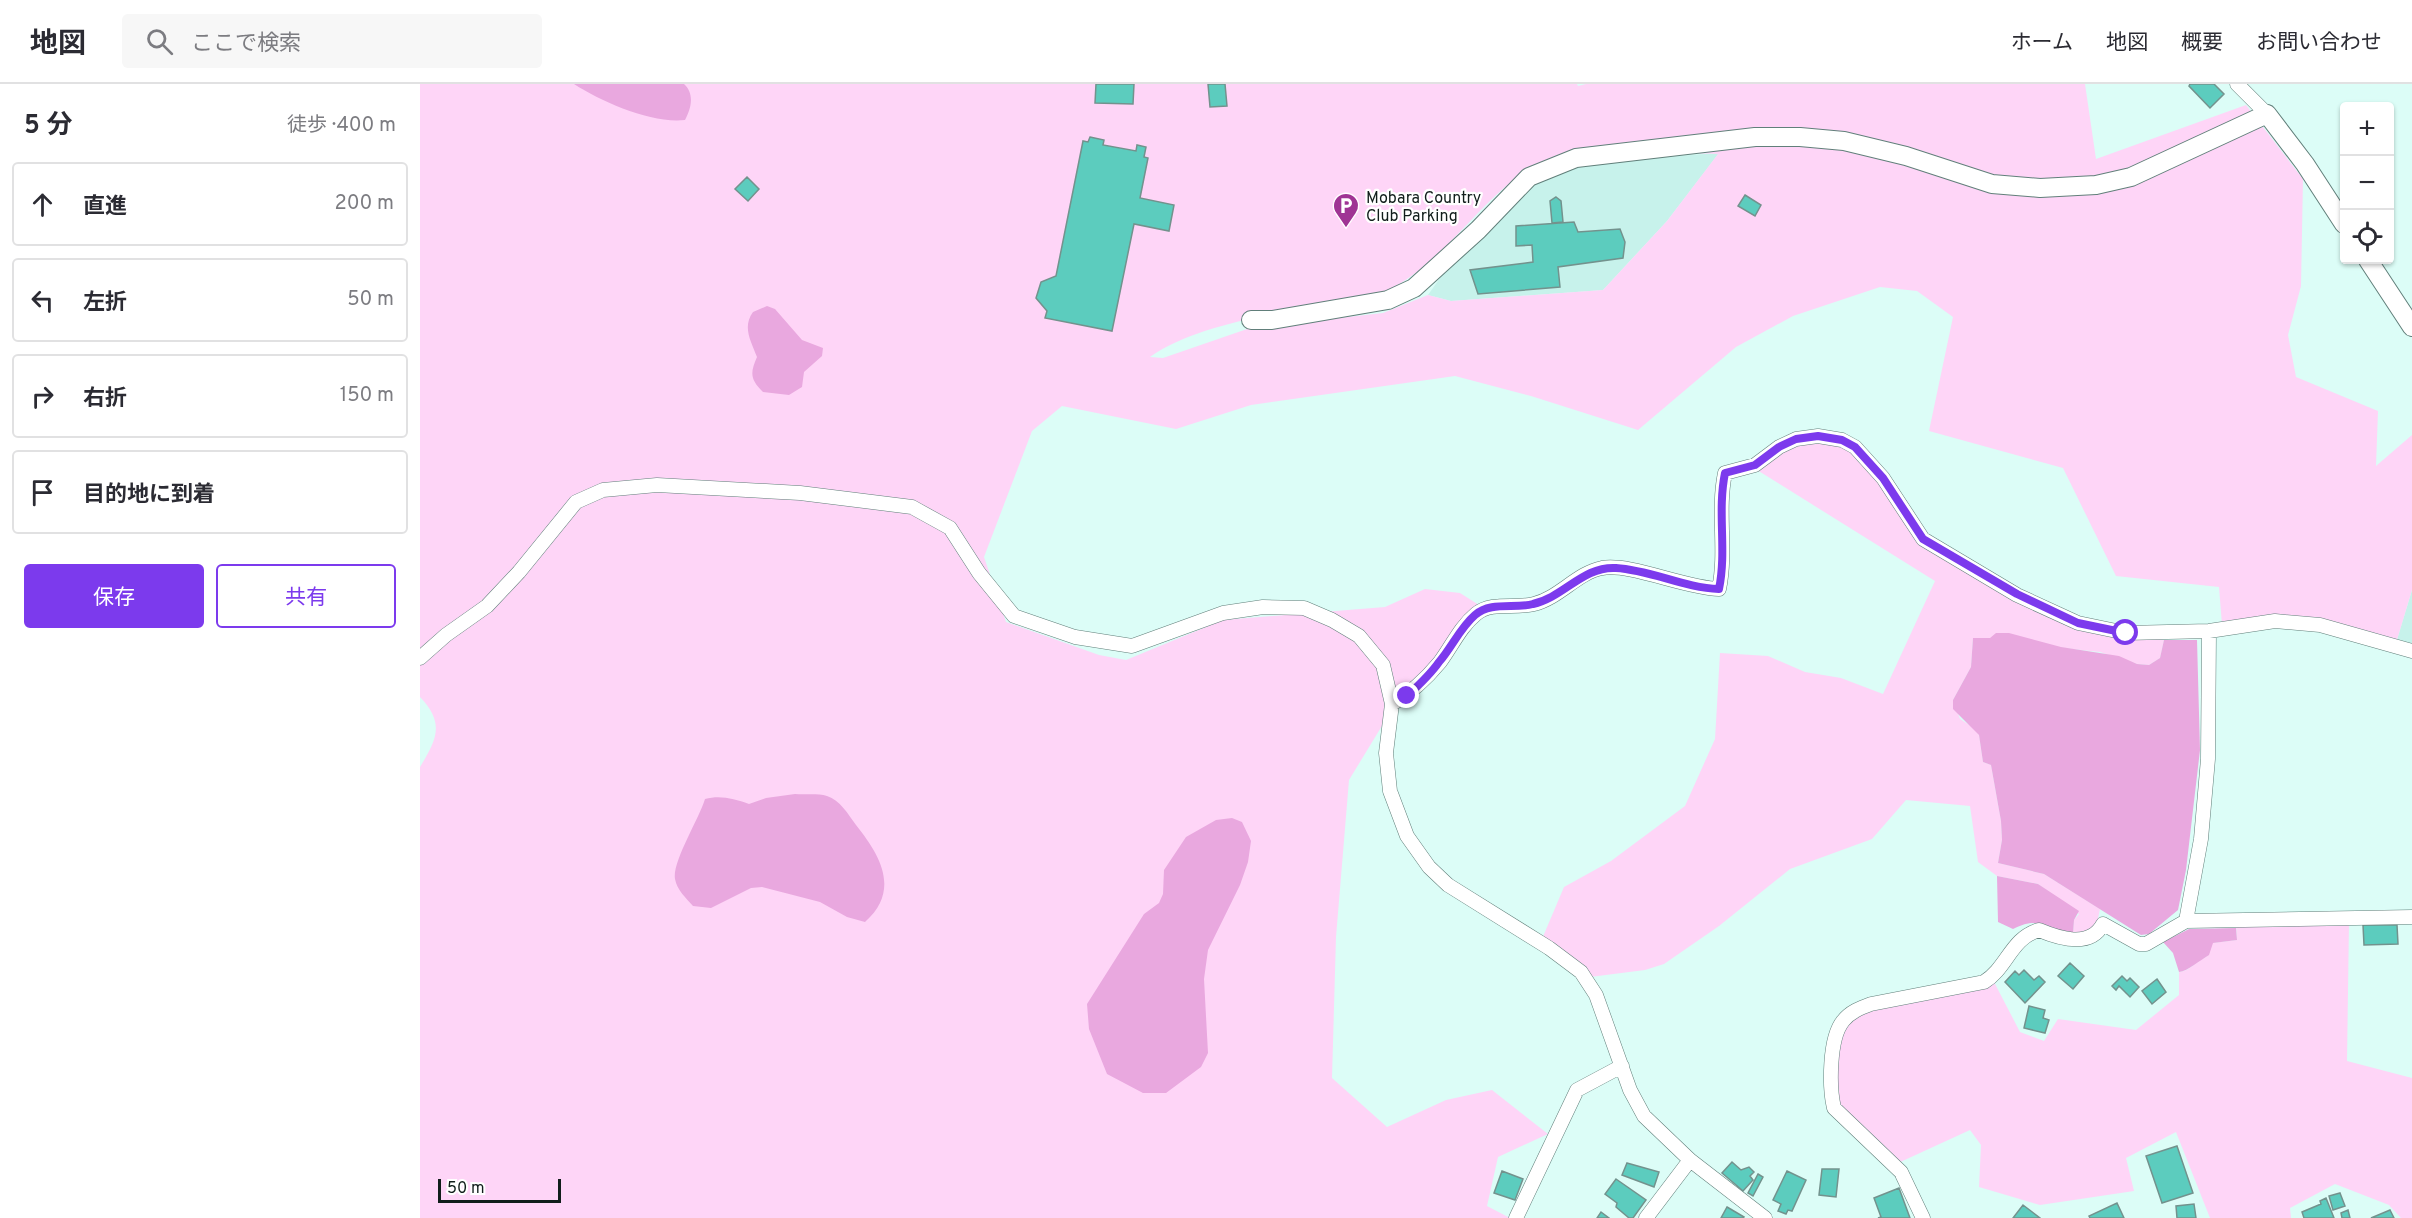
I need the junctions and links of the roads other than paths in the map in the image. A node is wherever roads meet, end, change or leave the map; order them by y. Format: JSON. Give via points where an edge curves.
{"nodes":[{"id":1,"x":2237,"y":84,"type":"edge"},
{"id":2,"x":2267,"y":114,"type":"junction"},
{"id":3,"x":2340,"y":218,"type":"edge"},
{"id":4,"x":2371,"y":264,"type":"edge"},
{"id":5,"x":1251,"y":320,"type":"dead end"},
{"id":6,"x":2412,"y":327,"type":"edge"},
{"id":7,"x":2209,"y":631,"type":"junction"},
{"id":8,"x":2412,"y":651,"type":"edge"},
{"id":9,"x":420,"y":658,"type":"edge"},
{"id":10,"x":1392,"y":704,"type":"junction"},
{"id":11,"x":2412,"y":917,"type":"edge"},
{"id":12,"x":2186,"y":921,"type":"junction"},
{"id":13,"x":1622,"y":1066,"type":"junction"},
{"id":14,"x":1689,"y":1160,"type":"junction"},
{"id":15,"x":1762,"y":1217,"type":"edge"},
{"id":16,"x":1516,"y":1218,"type":"edge"},
{"id":17,"x":1646,"y":1218,"type":"edge"},
{"id":18,"x":1923,"y":1218,"type":"edge"}],
"edges":[{"from":1,"to":2,"type":"street"},
{"from":2,"to":3,"type":"street"},
{"from":2,"to":5,"type":"street","via":[[2131,177],[2097,186],[2040,188],[1992,184],[1906,156],[1844,141],[1800,137],[1755,137],[1576,158],[1529,177],[1414,288],[1388,300],[1272,321]]},
{"from":4,"to":6,"type":"street"},
{"from":7,"to":8,"type":"street","via":[[2275,621],[2320,625]]},
{"from":7,"to":10,"type":"street","via":[[2126,633],[2078,623],[2017,594],[1923,539],[1883,478],[1855,447],[1830,437],[1807,436],[1779,447],[1755,465],[1725,473],[1719,589],[1618,568],[1592,571],[1534,604],[1491,608],[1476,614],[1422,682]]},
{"from":7,"to":12,"type":"street","via":[[2208,759],[2201,839]]},
{"from":9,"to":10,"type":"street","via":[[487,606],[576,502],[603,490],[657,485],[800,493],[912,507],[950,528],[979,573],[1014,616],[1075,637],[1132,646],[1223,614],[1263,607],[1304,608],[1359,636],[1383,665]]},
{"from":10,"to":13,"type":"street","via":[[1386,771],[1407,836],[1437,877],[1581,972],[1596,995]]},
{"from":11,"to":12,"type":"street"},
{"from":12,"to":18,"type":"street","via":[[2146,944],[2103,924],[2078,940],[2063,941],[2038,930],[2017,942],[1995,975],[1984,982],[1871,1004],[1857,1009],[1841,1023],[1833,1049],[1834,1108],[1901,1172]]},
{"from":13,"to":14,"type":"street","via":[[1644,1116]]},
{"from":13,"to":16,"type":"street","via":[[1577,1090]]},
{"from":14,"to":15,"type":"street"},
{"from":14,"to":17,"type":"street"}]}
